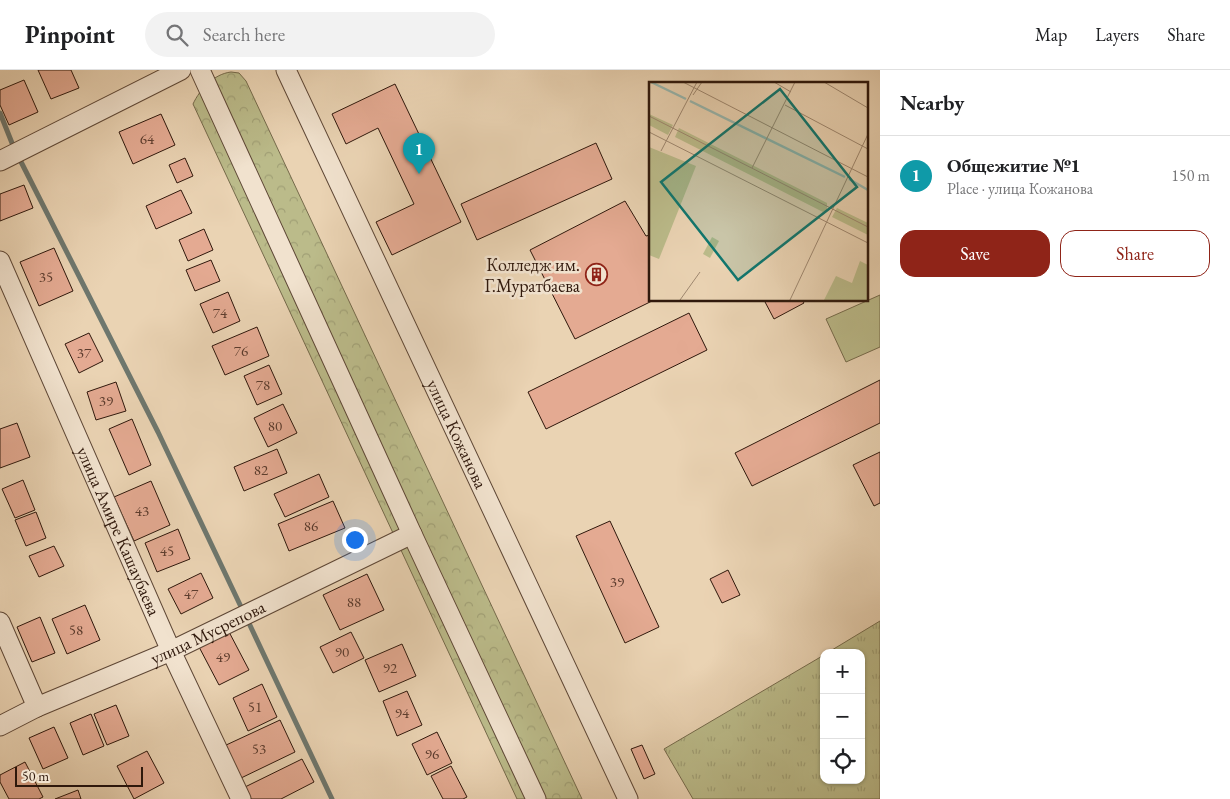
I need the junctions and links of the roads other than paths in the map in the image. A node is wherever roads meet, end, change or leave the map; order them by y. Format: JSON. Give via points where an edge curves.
{"nodes":[{"id":1,"x":182,"y":70,"type":"edge"},
{"id":2,"x":200,"y":70,"type":"edge"},
{"id":3,"x":286,"y":70,"type":"edge"},
{"id":4,"x":0,"y":161,"type":"edge"},
{"id":5,"x":0,"y":261,"type":"edge"},
{"id":6,"x":412,"y":534,"type":"junction"},
{"id":7,"x":0,"y":622,"type":"edge"},
{"id":8,"x":171,"y":651,"type":"junction"},
{"id":9,"x":37,"y":707,"type":"junction"},
{"id":10,"x":0,"y":726,"type":"edge"},
{"id":11,"x":241,"y":799,"type":"edge"},
{"id":12,"x":536,"y":799,"type":"edge"},
{"id":13,"x":628,"y":799,"type":"edge"}],
"edges":[{"from":1,"to":4,"type":"street"},
{"from":2,"to":6,"type":"street"},
{"from":3,"to":13,"type":"street","name":"улица Кожанова"},
{"from":5,"to":8,"type":"street","name":"улица Амире Кашаубаева"},
{"from":6,"to":8,"type":"street","name":"улица Мусрепова"},
{"from":6,"to":12,"type":"street"},
{"from":7,"to":9,"type":"street"},
{"from":8,"to":9,"type":"street","name":"улица Мусрепова"},
{"from":8,"to":11,"type":"street","name":"улица Амире Кашаубаева"},
{"from":9,"to":10,"type":"street","name":"улица Мусрепова"}]}
